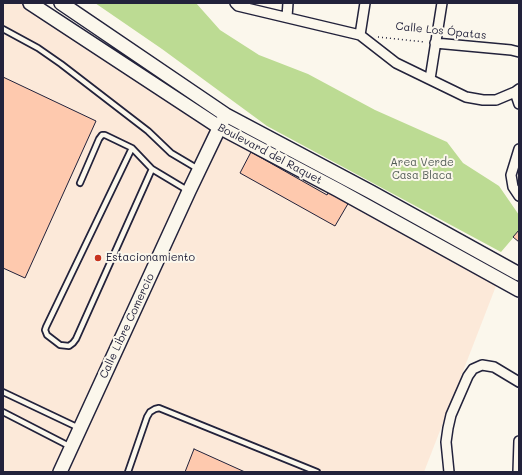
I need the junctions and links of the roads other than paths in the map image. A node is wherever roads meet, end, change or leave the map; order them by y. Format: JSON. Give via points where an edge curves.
{"nodes":[{"id":1,"x":30,"y":3,"type":"edge"},
{"id":2,"x":235,"y":3,"type":"edge"},
{"id":3,"x":288,"y":3,"type":"edge"},
{"id":4,"x":365,"y":3,"type":"edge"},
{"id":5,"x":442,"y":3,"type":"edge"},
{"id":6,"x":64,"y":5,"type":"edge"},
{"id":7,"x":287,"y":17,"type":"junction"},
{"id":8,"x":58,"y":21,"type":"junction"},
{"id":9,"x":3,"y":29,"type":"edge"},
{"id":10,"x":360,"y":35,"type":"junction"},
{"id":11,"x":435,"y":43,"type":"junction"},
{"id":12,"x":519,"y":52,"type":"edge"},
{"id":13,"x":430,"y":79,"type":"junction"},
{"id":14,"x":517,"y":90,"type":"edge"},
{"id":15,"x":519,"y":104,"type":"edge"},
{"id":16,"x":226,"y":115,"type":"junction"},
{"id":17,"x":219,"y":127,"type":"junction"},
{"id":18,"x":132,"y":148,"type":"junction"},
{"id":19,"x":519,"y":149,"type":"edge"},
{"id":20,"x":152,"y":169,"type":"junction"},
{"id":21,"x":199,"y":170,"type":"junction"},
{"id":22,"x":80,"y":183,"type":"dead end"},
{"id":23,"x":188,"y":191,"type":"junction"},
{"id":24,"x":519,"y":196,"type":"edge"},
{"id":25,"x":514,"y":272,"type":"edge"},
{"id":26,"x":504,"y":281,"type":"junction"},
{"id":27,"x":519,"y":290,"type":"edge"},
{"id":28,"x":519,"y":382,"type":"edge"},
{"id":29,"x":3,"y":392,"type":"edge"},
{"id":30,"x":3,"y":412,"type":"edge"},
{"id":31,"x":80,"y":429,"type":"junction"},
{"id":32,"x":519,"y":441,"type":"edge"},
{"id":33,"x":71,"y":447,"type":"junction"},
{"id":34,"x":519,"y":447,"type":"edge"},
{"id":35,"x":60,"y":472,"type":"edge"},
{"id":36,"x":128,"y":472,"type":"edge"},
{"id":37,"x":317,"y":472,"type":"edge"},
{"id":38,"x":449,"y":472,"type":"edge"},
{"id":39,"x":518,"y":472,"type":"edge"}],
"edges":[{"from":1,"to":8,"type":"street","name":"Boulevard del Raquet"},
{"from":2,"to":7,"type":"street","via":[[238,6]]},
{"from":3,"to":7,"type":"street"},
{"from":4,"to":10,"type":"street"},
{"from":5,"to":11,"type":"street"},
{"from":6,"to":8,"type":"street"},
{"from":6,"to":16,"type":"street","name":"Boulevard del Raquet"},
{"from":7,"to":10,"type":"street"},
{"from":8,"to":17,"type":"street","name":"Boulevard del Raquet"},
{"from":9,"to":21,"type":"lane","via":[[55,60],[148,131],[171,153]]},
{"from":10,"to":13,"type":"street","via":[[396,63]]},
{"from":11,"to":12,"type":"street","name":"Calle Los Ópatas"},
{"from":11,"to":13,"type":"street"},
{"from":13,"to":14,"type":"street","via":[[466,97],[483,100],[496,100]]},
{"from":14,"to":15,"type":"street"},
{"from":16,"to":17,"type":"street","name":"Calle Libre Comercio"},
{"from":16,"to":25,"type":"street","name":"Boulevard del Raquet"},
{"from":17,"to":21,"type":"street","name":"Calle Libre Comercio"},
{"from":17,"to":26,"type":"street","name":"Boulevard del Raquet"},
{"from":18,"to":20,"type":"lane"},
{"from":18,"to":20,"type":"lane","via":[[46,327],[47,335],[60,345],[68,346],[76,339]]},
{"from":18,"to":22,"type":"lane","via":[[102,135]]},
{"from":19,"to":24,"type":"street","via":[[511,175],[513,187]]},
{"from":20,"to":23,"type":"lane"},
{"from":21,"to":23,"type":"street","name":"Calle Libre Comercio"},
{"from":23,"to":31,"type":"street","name":"Calle Libre Comercio"},
{"from":25,"to":26,"type":"street"},
{"from":26,"to":27,"type":"street","name":"Boulevard del Raquet"},
{"from":28,"to":38,"type":"street","via":[[494,366],[482,365],[473,369],[451,415],[446,442]]},
{"from":29,"to":31,"type":"lane"},
{"from":30,"to":33,"type":"lane"},
{"from":31,"to":33,"type":"street","name":"Calle Libre Comercio"},
{"from":32,"to":34,"type":"street"},
{"from":33,"to":35,"type":"street","name":"Calle Libre Comercio"},
{"from":34,"to":39,"type":"street"},
{"from":36,"to":37,"type":"lane","via":[[150,412],[159,408]]}]}
